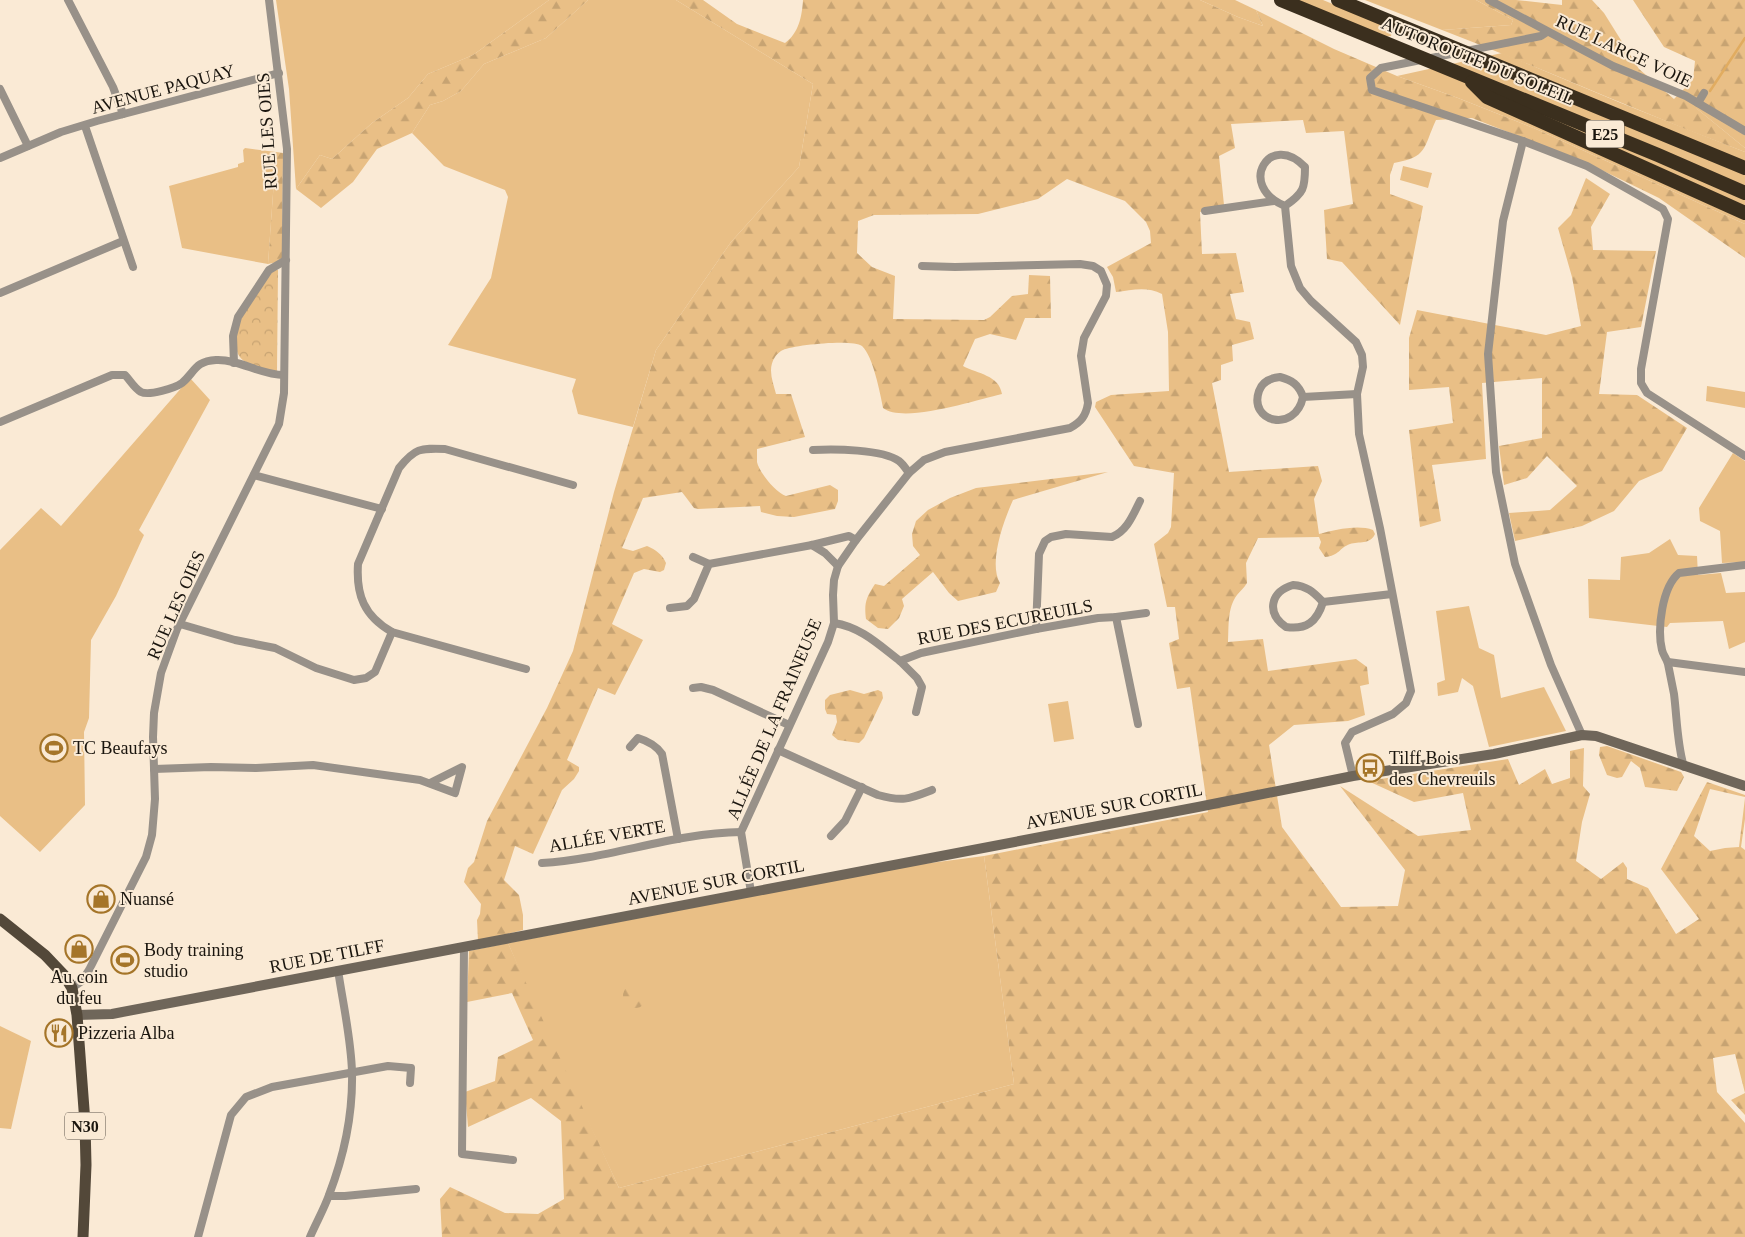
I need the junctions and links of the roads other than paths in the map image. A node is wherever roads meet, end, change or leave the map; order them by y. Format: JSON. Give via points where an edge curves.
{"nodes":[{"id":1,"x":68,"y":0,"type":"edge"},
{"id":2,"x":269,"y":0,"type":"edge"},
{"id":3,"x":1280,"y":0,"type":"edge"},
{"id":4,"x":1338,"y":0,"type":"edge"},
{"id":5,"x":1488,"y":0,"type":"edge"},
{"id":6,"x":1547,"y":32,"type":"junction"},
{"id":7,"x":279,"y":73,"type":"junction"},
{"id":8,"x":1465,"y":76,"type":"junction"},
{"id":9,"x":0,"y":89,"type":"edge"},
{"id":10,"x":1704,"y":93,"type":"dead end"},
{"id":11,"x":1698,"y":103,"type":"junction"},
{"id":12,"x":123,"y":114,"type":"junction"},
{"id":13,"x":85,"y":126,"type":"junction"},
{"id":14,"x":1745,"y":131,"type":"edge"},
{"id":15,"x":1523,"y":141,"type":"junction"},
{"id":16,"x":28,"y":146,"type":"junction"},
{"id":17,"x":0,"y":158,"type":"edge"},
{"id":18,"x":1745,"y":168,"type":"edge"},
{"id":19,"x":1745,"y":192,"type":"edge"},
{"id":20,"x":1274,"y":201,"type":"junction"},
{"id":21,"x":1285,"y":206,"type":"junction"},
{"id":22,"x":1205,"y":211,"type":"dead end"},
{"id":23,"x":1745,"y":213,"type":"edge"},
{"id":24,"x":123,"y":241,"type":"junction"},
{"id":25,"x":286,"y":260,"type":"junction"},
{"id":26,"x":133,"y":266,"type":"dead end"},
{"id":27,"x":922,"y":266,"type":"dead end"},
{"id":28,"x":0,"y":293,"type":"edge"},
{"id":29,"x":234,"y":363,"type":"junction"},
{"id":30,"x":284,"y":375,"type":"junction"},
{"id":31,"x":1357,"y":394,"type":"junction"},
{"id":32,"x":1303,"y":397,"type":"junction"},
{"id":33,"x":0,"y":422,"type":"edge"},
{"id":34,"x":813,"y":450,"type":"dead end"},
{"id":35,"x":1745,"y":456,"type":"edge"},
{"id":36,"x":910,"y":473,"type":"junction"},
{"id":37,"x":254,"y":475,"type":"junction"},
{"id":38,"x":573,"y":485,"type":"dead end"},
{"id":39,"x":1140,"y":501,"type":"dead end"},
{"id":40,"x":382,"y":508,"type":"junction"},
{"id":41,"x":856,"y":540,"type":"junction"},
{"id":42,"x":812,"y":545,"type":"junction"},
{"id":43,"x":694,"y":557,"type":"dead end"},
{"id":44,"x":709,"y":564,"type":"junction"},
{"id":45,"x":1745,"y":565,"type":"edge"},
{"id":46,"x":838,"y":566,"type":"junction"},
{"id":47,"x":1392,"y":594,"type":"junction"},
{"id":48,"x":1324,"y":602,"type":"junction"},
{"id":49,"x":670,"y":608,"type":"dead end"},
{"id":50,"x":1146,"y":613,"type":"dead end"},
{"id":51,"x":1116,"y":617,"type":"junction"},
{"id":52,"x":180,"y":624,"type":"junction"},
{"id":53,"x":834,"y":624,"type":"junction"},
{"id":54,"x":1036,"y":629,"type":"junction"},
{"id":55,"x":392,"y":632,"type":"junction"},
{"id":56,"x":900,"y":661,"type":"junction"},
{"id":57,"x":1668,"y":662,"type":"junction"},
{"id":58,"x":526,"y":670,"type":"dead end"},
{"id":59,"x":1745,"y":672,"type":"edge"},
{"id":60,"x":693,"y":688,"type":"dead end"},
{"id":61,"x":916,"y":712,"type":"dead end"},
{"id":62,"x":1138,"y":724,"type":"dead end"},
{"id":63,"x":789,"y":725,"type":"junction"},
{"id":64,"x":1582,"y":735,"type":"junction"},
{"id":65,"x":630,"y":747,"type":"dead end"},
{"id":66,"x":778,"y":750,"type":"junction"},
{"id":67,"x":1684,"y":767,"type":"junction"},
{"id":68,"x":154,"y":769,"type":"junction"},
{"id":69,"x":1353,"y":776,"type":"junction"},
{"id":70,"x":430,"y":784,"type":"dead end"},
{"id":71,"x":1745,"y":786,"type":"edge"},
{"id":72,"x":862,"y":787,"type":"junction"},
{"id":73,"x":932,"y":790,"type":"dead end"},
{"id":74,"x":740,"y":832,"type":"junction"},
{"id":75,"x":831,"y":836,"type":"dead end"},
{"id":76,"x":678,"y":839,"type":"junction"},
{"id":77,"x":542,"y":863,"type":"dead end"},
{"id":78,"x":751,"y":892,"type":"junction"},
{"id":79,"x":0,"y":919,"type":"edge"},
{"id":80,"x":485,"y":942,"type":"joint"},
{"id":81,"x":464,"y":947,"type":"junction"},
{"id":82,"x":338,"y":970,"type":"junction"},
{"id":83,"x":72,"y":988,"type":"junction"},
{"id":84,"x":77,"y":1015,"type":"junction"},
{"id":85,"x":352,"y":1073,"type":"junction"},
{"id":86,"x":410,"y":1083,"type":"dead end"},
{"id":87,"x":513,"y":1160,"type":"dead end"},
{"id":88,"x":416,"y":1189,"type":"dead end"},
{"id":89,"x":329,"y":1196,"type":"junction"},
{"id":90,"x":83,"y":1237,"type":"edge"},
{"id":91,"x":198,"y":1237,"type":"edge"},
{"id":92,"x":310,"y":1237,"type":"edge"}],
"edges":[{"from":1,"to":12,"type":"street","via":[[113,87]]},
{"from":2,"to":7,"type":"street","name":"RUE LES OIES"},
{"from":3,"to":8,"type":"highway","name":"AUTOROUTE DU SOLEIL","number":"E25"},
{"from":4,"to":18,"type":"highway","name":"AUTOROUTE DU SOLEIL","number":"E25"},
{"from":5,"to":6,"type":"street","name":"RUE LARGE VOIE"},
{"from":6,"to":11,"type":"street","name":"RUE LARGE VOIE","via":[[1613,66]]},
{"from":6,"to":15,"type":"street","via":[[1541,36],[1381,68],[1370,78],[1372,90]]},
{"from":7,"to":12,"type":"street","name":"AVENUE PAQUAY"},
{"from":7,"to":25,"type":"street","name":"RUE LES OIES","via":[[287,149]]},
{"from":8,"to":19,"type":"highway","name":"AUTOROUTE DU SOLEIL","number":"E25"},
{"from":8,"to":23,"type":"highway","via":[[1487,96]]},
{"from":9,"to":16,"type":"street"},
{"from":10,"to":11,"type":"street"},
{"from":11,"to":14,"type":"street","name":"RUE LARGE VOIE"},
{"from":12,"to":13,"type":"street","name":"AVENUE PAQUAY"},
{"from":13,"to":16,"type":"street"},
{"from":13,"to":24,"type":"street","name":"AVENUE PAQUAY"},
{"from":15,"to":35,"type":"street","via":[[1587,166],[1663,209],[1668,219],[1641,383],[1647,393]]},
{"from":15,"to":64,"type":"street","via":[[1503,222],[1488,354],[1496,472],[1515,564],[1551,665]]},
{"from":16,"to":17,"type":"street"},
{"from":20,"to":21,"type":"street"},
{"from":20,"to":21,"type":"street","via":[[1265,192],[1260,177],[1264,164],[1273,156],[1297,158],[1305,167],[1305,185]]},
{"from":20,"to":22,"type":"street"},
{"from":21,"to":31,"type":"street","via":[[1291,266],[1300,288],[1356,342],[1362,355],[1363,367]]},
{"from":24,"to":26,"type":"street","name":"AVENUE PAQUAY"},
{"from":24,"to":28,"type":"street"},
{"from":25,"to":29,"type":"street","via":[[269,270],[238,317]]},
{"from":25,"to":30,"type":"street","name":"RUE LES OIES"},
{"from":27,"to":36,"type":"street","name":"ALLÉE DE LA FRAINEUSE","via":[[1080,264],[1101,271],[1107,285],[1106,296],[1084,338],[1081,356],[1088,403],[1085,416],[1077,424],[945,452],[924,460]]},
{"from":29,"to":30,"type":"street"},
{"from":29,"to":33,"type":"street","via":[[202,362],[181,384],[147,394],[124,375],[112,375]]},
{"from":30,"to":37,"type":"street","name":"RUE LES OIES","via":[[279,424]]},
{"from":31,"to":32,"type":"street"},
{"from":31,"to":47,"type":"street","via":[[1359,434]]},
{"from":32,"to":32,"type":"street","via":[[1297,385],[1280,376],[1266,381],[1260,388],[1257,404],[1261,412],[1278,421],[1296,414]]},
{"from":34,"to":36,"type":"street","via":[[883,454],[899,461]]},
{"from":36,"to":41,"type":"street","name":"ALLÉE DE LA FRAINEUSE"},
{"from":37,"to":40,"type":"street"},
{"from":37,"to":52,"type":"street","name":"RUE LES OIES"},
{"from":38,"to":40,"type":"street","via":[[445,449],[424,448],[409,456],[400,468]]},
{"from":39,"to":54,"type":"street","via":[[1130,522],[1112,537],[1066,534],[1045,541],[1039,554]]},
{"from":40,"to":55,"type":"street","via":[[358,564],[356,580],[361,601],[381,626]]},
{"from":41,"to":42,"type":"street","via":[[849,536]]},
{"from":41,"to":46,"type":"street","name":"ALLÉE DE LA FRAINEUSE"},
{"from":42,"to":44,"type":"street"},
{"from":42,"to":46,"type":"street"},
{"from":43,"to":44,"type":"street"},
{"from":44,"to":49,"type":"street","via":[[694,599],[687,606]]},
{"from":45,"to":57,"type":"street","via":[[1687,572],[1675,577],[1662,612],[1662,650]]},
{"from":46,"to":53,"type":"street","name":"ALLÉE DE LA FRAINEUSE"},
{"from":47,"to":48,"type":"street"},
{"from":47,"to":69,"type":"street","via":[[1411,691],[1406,703],[1393,714],[1352,732],[1346,742]]},
{"from":48,"to":48,"type":"street","via":[[1313,591],[1293,585],[1279,592],[1273,610],[1286,627],[1302,628],[1309,625]]},
{"from":50,"to":51,"type":"street","name":"RUE DES ECUREUILS"},
{"from":51,"to":54,"type":"street","name":"RUE DES ECUREUILS"},
{"from":51,"to":62,"type":"street","name":"RUE DES ECUREUILS"},
{"from":52,"to":55,"type":"street","via":[[275,648],[316,668],[354,680],[375,672]]},
{"from":52,"to":68,"type":"street","name":"RUE LES OIES","via":[[157,692]]},
{"from":53,"to":56,"type":"street","name":"RUE DES ECUREUILS","via":[[861,631]]},
{"from":53,"to":63,"type":"street","name":"ALLÉE DE LA FRAINEUSE"},
{"from":54,"to":56,"type":"street","name":"RUE DES ECUREUILS","via":[[921,653]]},
{"from":55,"to":58,"type":"street"},
{"from":56,"to":61,"type":"street","name":"RUE DES ECUREUILS","via":[[922,687]]},
{"from":57,"to":59,"type":"street"},
{"from":57,"to":67,"type":"street"},
{"from":60,"to":63,"type":"street","via":[[713,690]]},
{"from":63,"to":66,"type":"street","name":"ALLÉE DE LA FRAINEUSE"},
{"from":64,"to":67,"type":"main road","name":"AVENUE SUR CORTIL","via":[[1596,736]]},
{"from":64,"to":69,"type":"main road","name":"AVENUE SUR CORTIL","via":[[1494,754]]},
{"from":65,"to":76,"type":"street","name":"ALLÉE VERTE","via":[[638,738],[662,754]]},
{"from":66,"to":72,"type":"street"},
{"from":66,"to":74,"type":"street","name":"ALLÉE DE LA FRAINEUSE"},
{"from":67,"to":71,"type":"main road","name":"AVENUE SUR CORTIL"},
{"from":68,"to":70,"type":"street","via":[[313,765]]},
{"from":68,"to":83,"type":"street","name":"RUE LES OIES","via":[[155,822],[146,857],[89,970]]},
{"from":69,"to":78,"type":"main road","name":"AVENUE SUR CORTIL"},
{"from":72,"to":73,"type":"street","via":[[878,795],[907,800]]},
{"from":72,"to":75,"type":"street","via":[[848,816]]},
{"from":74,"to":76,"type":"street","name":"ALLÉE VERTE"},
{"from":74,"to":78,"type":"street","name":"ALLÉE DE LA FRAINEUSE"},
{"from":76,"to":77,"type":"street","name":"ALLÉE VERTE","via":[[563,862]]},
{"from":78,"to":80,"type":"main road","name":"AVENUE SUR CORTIL"},
{"from":79,"to":83,"type":"main road","number":"N30","via":[[46,955]]},
{"from":80,"to":81,"type":"main road","name":"RUE DE TILFF"},
{"from":81,"to":82,"type":"main road","name":"RUE DE TILFF"},
{"from":81,"to":87,"type":"street","via":[[462,1154]]},
{"from":82,"to":84,"type":"main road","name":"RUE DE TILFF","via":[[112,1014]]},
{"from":82,"to":85,"type":"street"},
{"from":83,"to":84,"type":"main road","number":"N30"},
{"from":84,"to":90,"type":"main road","number":"N30","via":[[85,1123]]},
{"from":85,"to":86,"type":"street","via":[[388,1066],[411,1068]]},
{"from":85,"to":89,"type":"street","via":[[348,1127]]},
{"from":85,"to":91,"type":"street","via":[[272,1087],[246,1096],[231,1114]]},
{"from":88,"to":89,"type":"street"},
{"from":89,"to":92,"type":"street"}]}
